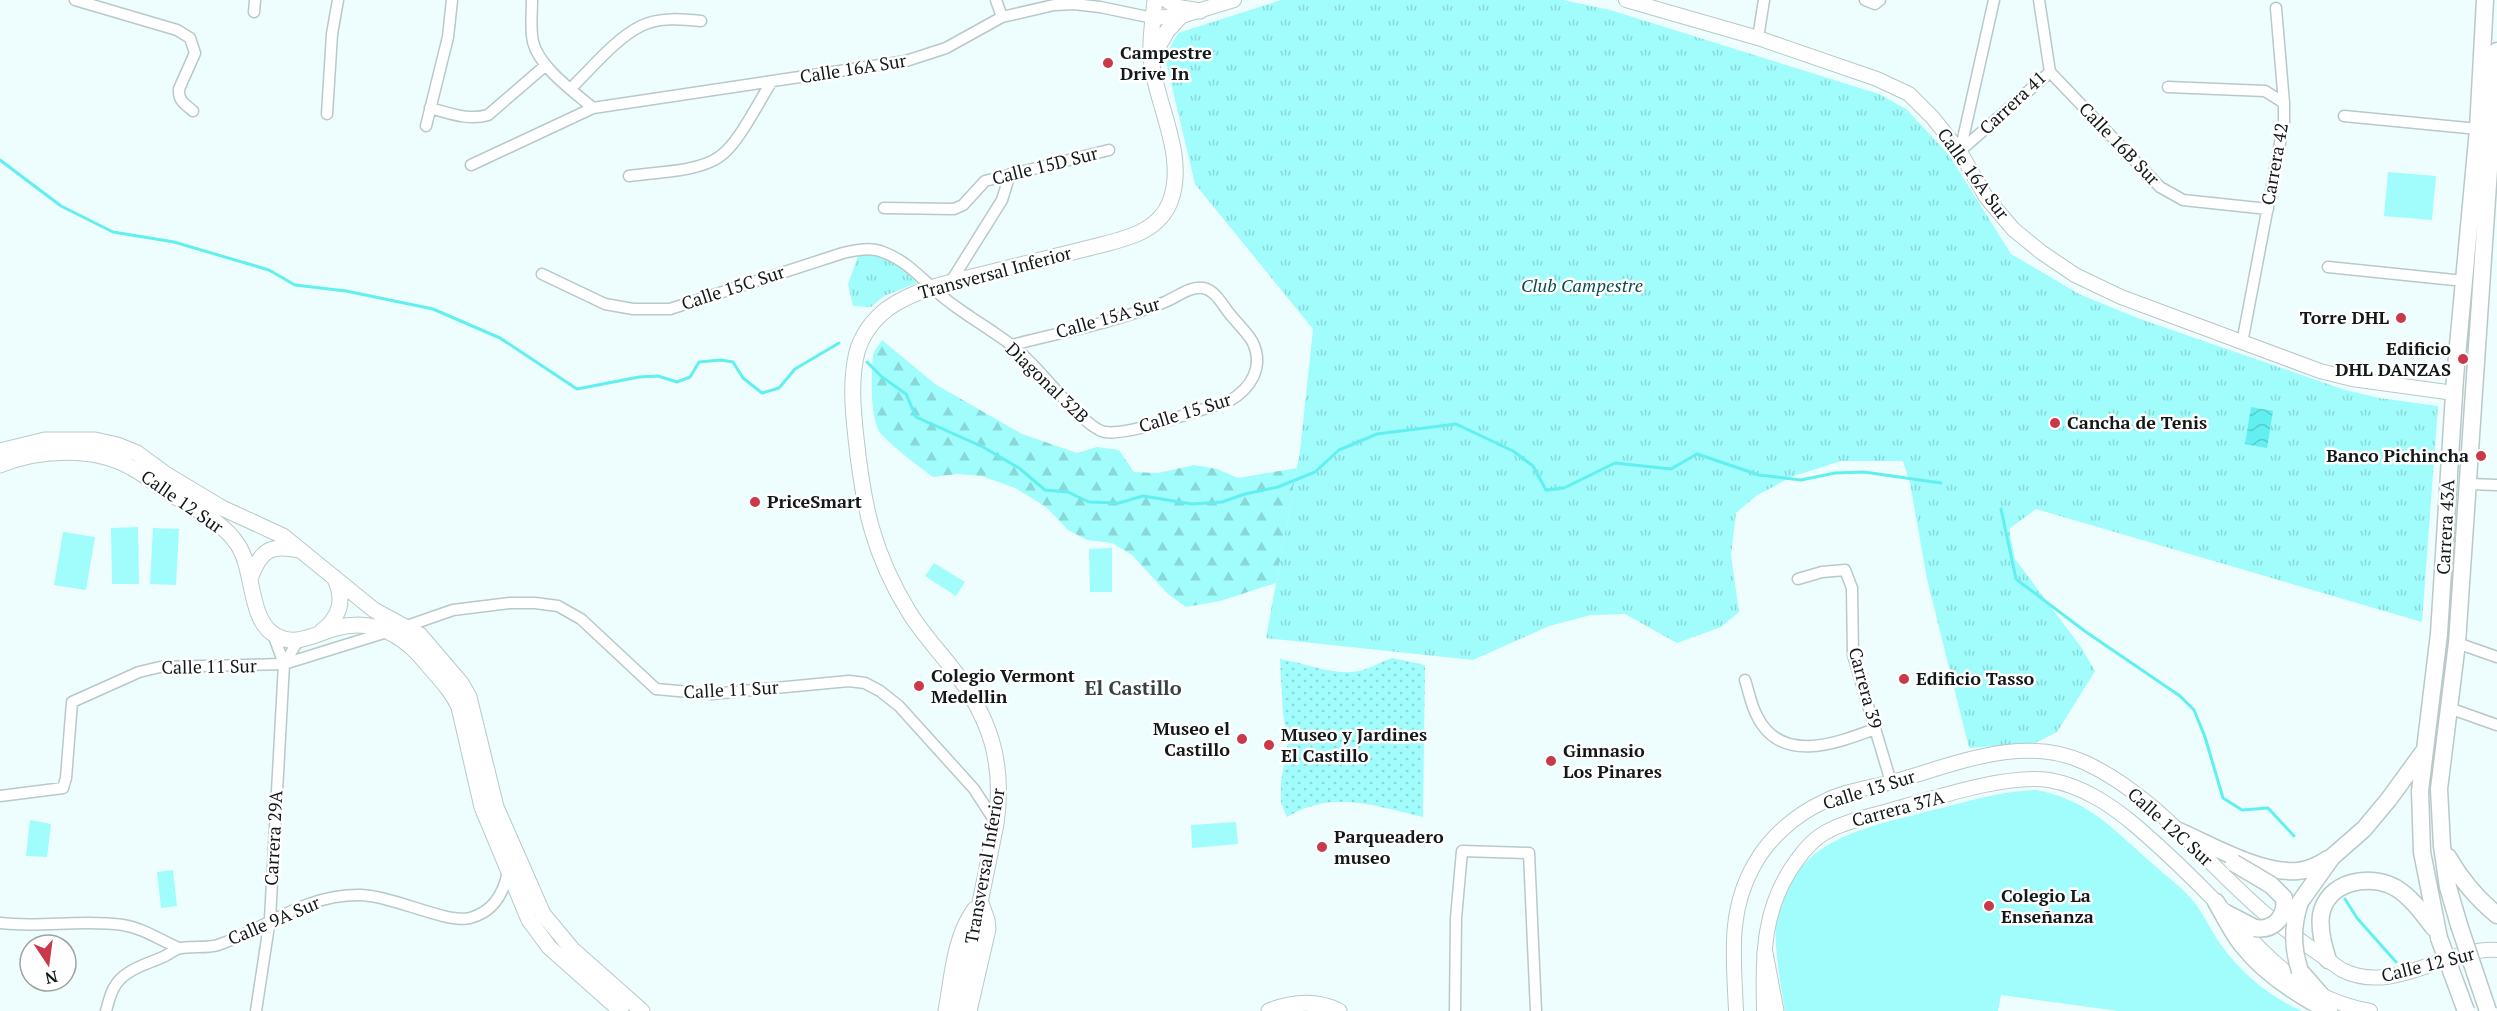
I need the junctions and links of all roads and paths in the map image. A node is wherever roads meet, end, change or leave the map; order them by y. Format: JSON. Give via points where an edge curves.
{"nodes":[{"id":1,"x":75,"y":0,"type":"edge"},
{"id":2,"x":255,"y":0,"type":"edge"},
{"id":3,"x":338,"y":0,"type":"edge"},
{"id":4,"x":452,"y":0,"type":"edge"},
{"id":5,"x":532,"y":0,"type":"edge"},
{"id":6,"x":996,"y":0,"type":"edge"},
{"id":7,"x":1155,"y":0,"type":"edge"},
{"id":8,"x":1167,"y":0,"type":"edge"},
{"id":9,"x":1234,"y":0,"type":"edge"},
{"id":10,"x":1626,"y":0,"type":"edge"},
{"id":11,"x":1764,"y":0,"type":"edge"},
{"id":12,"x":1865,"y":0,"type":"edge"},
{"id":13,"x":1880,"y":0,"type":"edge"},
{"id":14,"x":1994,"y":0,"type":"edge"},
{"id":15,"x":2039,"y":0,"type":"edge"},
{"id":16,"x":2485,"y":0,"type":"edge"},
{"id":17,"x":2276,"y":8,"type":"dead end"},
{"id":18,"x":1200,"y":11,"type":"junction"},
{"id":19,"x":254,"y":12,"type":"dead end"},
{"id":20,"x":1181,"y":16,"type":"junction"},
{"id":21,"x":1002,"y":17,"type":"junction"},
{"id":22,"x":1153,"y":18,"type":"junction"},
{"id":23,"x":701,"y":21,"type":"dead end"},
{"id":24,"x":1758,"y":38,"type":"junction"},
{"id":25,"x":2497,"y":51,"type":"edge"},
{"id":26,"x":1152,"y":61,"type":"junction"},
{"id":27,"x":546,"y":65,"type":"junction"},
{"id":28,"x":2050,"y":72,"type":"junction"},
{"id":29,"x":772,"y":81,"type":"junction"},
{"id":30,"x":756,"y":83,"type":"junction"},
{"id":31,"x":2168,"y":87,"type":"dead end"},
{"id":32,"x":570,"y":89,"type":"junction"},
{"id":33,"x":762,"y":96,"type":"junction"},
{"id":34,"x":2284,"y":103,"type":"junction"},
{"id":35,"x":430,"y":108,"type":"junction"},
{"id":36,"x":593,"y":108,"type":"junction"},
{"id":37,"x":193,"y":111,"type":"dead end"},
{"id":38,"x":327,"y":114,"type":"dead end"},
{"id":39,"x":2344,"y":116,"type":"dead end"},
{"id":40,"x":426,"y":126,"type":"dead end"},
{"id":41,"x":2478,"y":129,"type":"junction"},
{"id":42,"x":1109,"y":150,"type":"dead end"},
{"id":43,"x":1960,"y":152,"type":"junction"},
{"id":44,"x":471,"y":165,"type":"dead end"},
{"id":45,"x":1010,"y":174,"type":"junction"},
{"id":46,"x":629,"y":176,"type":"dead end"},
{"id":47,"x":884,"y":208,"type":"dead end"},
{"id":48,"x":2268,"y":209,"type":"junction"},
{"id":49,"x":966,"y":260,"type":"junction"},
{"id":50,"x":2328,"y":267,"type":"dead end"},
{"id":51,"x":542,"y":273,"type":"dead end"},
{"id":52,"x":970,"y":278,"type":"junction"},
{"id":53,"x":2464,"y":280,"type":"junction"},
{"id":54,"x":950,"y":283,"type":"junction"},
{"id":55,"x":925,"y":291,"type":"junction"},
{"id":56,"x":2242,"y":343,"type":"junction"},
{"id":57,"x":1012,"y":345,"type":"junction"},
{"id":58,"x":1255,"y":376,"type":"joint"},
{"id":59,"x":2454,"y":393,"type":"junction"},
{"id":60,"x":1106,"y":432,"type":"joint"},
{"id":61,"x":0,"y":450,"type":"edge"},
{"id":62,"x":0,"y":465,"type":"edge"},
{"id":63,"x":2468,"y":484,"type":"junction"},
{"id":64,"x":2497,"y":485,"type":"edge"},
{"id":65,"x":2466,"y":502,"type":"junction"},
{"id":66,"x":301,"y":551,"type":"junction"},
{"id":67,"x":251,"y":576,"type":"junction"},
{"id":68,"x":334,"y":577,"type":"junction"},
{"id":69,"x":1798,"y":579,"type":"dead end"},
{"id":70,"x":407,"y":626,"type":"junction"},
{"id":71,"x":390,"y":631,"type":"junction"},
{"id":72,"x":273,"y":634,"type":"junction"},
{"id":73,"x":317,"y":635,"type":"junction"},
{"id":74,"x":298,"y":641,"type":"junction"},
{"id":75,"x":2457,"y":643,"type":"junction"},
{"id":76,"x":2497,"y":657,"type":"edge"},
{"id":77,"x":284,"y":664,"type":"junction"},
{"id":78,"x":1745,"y":680,"type":"dead end"},
{"id":79,"x":2449,"y":708,"type":"junction"},
{"id":80,"x":2497,"y":724,"type":"edge"},
{"id":81,"x":1875,"y":729,"type":"junction"},
{"id":82,"x":2426,"y":747,"type":"junction"},
{"id":83,"x":1988,"y":755,"type":"joint"},
{"id":84,"x":1891,"y":782,"type":"junction"},
{"id":85,"x":1000,"y":783,"type":"junction"},
{"id":86,"x":974,"y":789,"type":"junction"},
{"id":87,"x":0,"y":796,"type":"edge"},
{"id":88,"x":996,"y":824,"type":"junction"},
{"id":89,"x":2174,"y":829,"type":"junction"},
{"id":90,"x":2196,"y":838,"type":"junction"},
{"id":91,"x":2151,"y":839,"type":"joint"},
{"id":92,"x":2442,"y":846,"type":"junction"},
{"id":93,"x":2332,"y":857,"type":"junction"},
{"id":94,"x":508,"y":871,"type":"junction"},
{"id":95,"x":518,"y":896,"type":"junction"},
{"id":96,"x":499,"y":899,"type":"junction"},
{"id":97,"x":981,"y":903,"type":"junction"},
{"id":98,"x":2221,"y":908,"type":"junction"},
{"id":99,"x":2497,"y":915,"type":"edge"},
{"id":100,"x":270,"y":920,"type":"junction"},
{"id":101,"x":0,"y":923,"type":"edge"},
{"id":102,"x":2438,"y":934,"type":"junction"},
{"id":103,"x":179,"y":948,"type":"junction"},
{"id":104,"x":2497,"y":950,"type":"edge"},
{"id":105,"x":1765,"y":953,"type":"joint"},
{"id":106,"x":2328,"y":960,"type":"junction"},
{"id":107,"x":2312,"y":1001,"type":"edge"},
{"id":108,"x":1768,"y":1010,"type":"edge"},
{"id":109,"x":106,"y":1011,"type":"edge"},
{"id":110,"x":256,"y":1011,"type":"edge"},
{"id":111,"x":621,"y":1011,"type":"edge"},
{"id":112,"x":642,"y":1011,"type":"edge"},
{"id":113,"x":946,"y":1011,"type":"edge"},
{"id":114,"x":957,"y":1011,"type":"edge"},
{"id":115,"x":969,"y":1011,"type":"edge"},
{"id":116,"x":1269,"y":1011,"type":"edge"},
{"id":117,"x":1339,"y":1011,"type":"edge"},
{"id":118,"x":1455,"y":1011,"type":"edge"},
{"id":119,"x":1536,"y":1011,"type":"edge"},
{"id":120,"x":1736,"y":1011,"type":"edge"},
{"id":121,"x":2329,"y":1011,"type":"edge"},
{"id":122,"x":2370,"y":1011,"type":"edge"},
{"id":123,"x":2466,"y":1011,"type":"edge"},
{"id":124,"x":2488,"y":1011,"type":"edge"}],
"edges":[{"from":1,"to":37,"type":"street","via":[[177,30],[190,38],[195,52],[178,96]]},
{"from":2,"to":19,"type":"street"},
{"from":3,"to":38,"type":"street"},
{"from":4,"to":35,"type":"street","via":[[448,37]]},
{"from":5,"to":27,"type":"street","via":[[531,32]]},
{"from":6,"to":21,"type":"street"},
{"from":7,"to":22,"type":"main road","name":"Transversal Inferior"},
{"from":8,"to":18,"type":"main road","via":[[1176,7]]},
{"from":9,"to":18,"type":"street","name":"Calle 16A Sur"},
{"from":10,"to":24,"type":"street","name":"Calle 16A Sur"},
{"from":11,"to":24,"type":"street"},
{"from":12,"to":13,"type":"street","via":[[1875,4]]},
{"from":14,"to":43,"type":"street","name":"Carrera 41"},
{"from":15,"to":28,"type":"street","name":"Carrera 41"},
{"from":16,"to":41,"type":"main road","name":"Carrera 43A"},
{"from":17,"to":34,"type":"street"},
{"from":18,"to":20,"type":"street","name":"Calle 16A Sur"},
{"from":20,"to":22,"type":"street","name":"Calle 16A Sur"},
{"from":20,"to":26,"type":"main road","via":[[1162,37]]},
{"from":21,"to":22,"type":"street","name":"Calle 16A Sur","via":[[1074,4]]},
{"from":21,"to":29,"type":"street","name":"Calle 16A Sur","via":[[924,57]]},
{"from":22,"to":26,"type":"main road","name":"Transversal Inferior"},
{"from":23,"to":32,"type":"street","via":[[670,20],[640,26]]},
{"from":24,"to":43,"type":"street","name":"Calle 16A Sur","via":[[1909,94]]},
{"from":25,"to":63,"type":"main road","name":"Carrera 43A"},
{"from":26,"to":52,"type":"main road","name":"Transversal Inferior","via":[[1175,170],[1170,201],[1159,220],[1141,232],[1111,242]]},
{"from":27,"to":32,"type":"street"},
{"from":27,"to":35,"type":"street","via":[[488,115],[468,117]]},
{"from":28,"to":43,"type":"street","name":"Carrera 41"},
{"from":28,"to":48,"type":"street","name":"Calle 16B Sur","via":[[2171,194],[2183,200]]},
{"from":29,"to":30,"type":"street","name":"Calle 16A Sur"},
{"from":29,"to":33,"type":"street"},
{"from":30,"to":33,"type":"street"},
{"from":30,"to":36,"type":"street","name":"Calle 16A Sur"},
{"from":31,"to":34,"type":"street","name":"Carrera 42","via":[[2265,91]]},
{"from":32,"to":36,"type":"street"},
{"from":33,"to":46,"type":"street","via":[[731,146],[719,157],[702,165]]},
{"from":34,"to":48,"type":"street","name":"Carrera 42"},
{"from":35,"to":40,"type":"street"},
{"from":36,"to":44,"type":"street","name":"Calle 16A Sur"},
{"from":39,"to":41,"type":"street"},
{"from":41,"to":53,"type":"main road","name":"Carrera 43A"},
{"from":42,"to":45,"type":"street","name":"Calle 15D Sur"},
{"from":43,"to":56,"type":"street","name":"Calle 16A Sur","via":[[1986,197],[2013,229],[2041,252],[2098,287]]},
{"from":45,"to":47,"type":"street","name":"Calle 15D Sur","via":[[985,181],[963,205],[954,209]]},
{"from":45,"to":49,"type":"street","via":[[1002,200]]},
{"from":48,"to":56,"type":"street","name":"Carrera 42"},
{"from":49,"to":52,"type":"street"},
{"from":49,"to":54,"type":"street"},
{"from":50,"to":53,"type":"street"},
{"from":51,"to":55,"type":"street","name":"Calle 15C Sur","via":[[605,304],[670,309],[843,252],[863,249],[881,251],[906,263],[920,278]]},
{"from":52,"to":54,"type":"main road","name":"Transversal Inferior"},
{"from":53,"to":59,"type":"main road","name":"Carrera 43A"},
{"from":54,"to":55,"type":"main road","name":"Transversal Inferior"},
{"from":55,"to":57,"type":"street","name":"Diagonal 32B"},
{"from":55,"to":85,"type":"main road","name":"Transversal Inferior","via":[[877,317],[857,351],[853,412],[862,492],[872,536],[891,580],[914,619],[980,710],[995,750]]},
{"from":56,"to":59,"type":"street","name":"Calle 16A Sur","via":[[2335,375]]},
{"from":57,"to":58,"type":"street","name":"Calle 15A Sur","via":[[1096,324],[1204,288],[1252,341],[1257,363]]},
{"from":57,"to":60,"type":"street","name":"Diagonal 32B","via":[[1088,423]]},
{"from":58,"to":60,"type":"street","name":"Calle 15 Sur","via":[[1241,395],[1229,401],[1131,430]]},
{"from":59,"to":65,"type":"main road","via":[[2463,399],[2466,408]]},
{"from":59,"to":82,"type":"main road","name":"Carrera 43A","via":[[2439,634]]},
{"from":61,"to":66,"type":"main road","name":"Calle 12 Sur","via":[[45,440],[95,440],[117,445],[137,453],[222,508],[283,536]]},
{"from":62,"to":67,"type":"main road","name":"Calle 12 Sur","via":[[30,456],[78,453],[102,455],[131,466],[206,514],[229,534],[245,558]]},
{"from":63,"to":64,"type":"street"},
{"from":63,"to":65,"type":"main road","name":"Carrera 43A"},
{"from":65,"to":75,"type":"main road","name":"Carrera 43A"},
{"from":66,"to":67,"type":"main road","via":[[269,550],[257,561]]},
{"from":66,"to":68,"type":"main road","name":"Calle 12 Sur"},
{"from":67,"to":72,"type":"main road","name":"Calle 12 Sur","via":[[259,617]]},
{"from":68,"to":70,"type":"main road","name":"Calle 12 Sur","via":[[374,610]]},
{"from":68,"to":73,"type":"main road","via":[[340,607],[329,626]]},
{"from":69,"to":81,"type":"street","name":"Carrera 39","via":[[1845,570],[1852,588],[1853,654]]},
{"from":70,"to":86,"type":"street","name":"Calle 11 Sur","via":[[453,610],[535,603],[558,606],[581,619],[656,689],[712,694],[849,681],[865,683],[899,706]]},
{"from":70,"to":112,"type":"main road","name":"Calle 12 Sur","via":[[436,653],[469,697],[491,790],[534,897],[555,930]]},
{"from":71,"to":73,"type":"main road","via":[[353,625]]},
{"from":71,"to":77,"type":"street","name":"Calle 11 Sur"},
{"from":71,"to":94,"type":"main road","via":[[413,648],[454,696],[480,799]]},
{"from":72,"to":74,"type":"main road"},
{"from":72,"to":77,"type":"street","name":"Carrera 29A"},
{"from":73,"to":74,"type":"main road"},
{"from":74,"to":77,"type":"street","name":"Carrera 29A"},
{"from":75,"to":76,"type":"street"},
{"from":75,"to":79,"type":"main road","name":"Carrera 43A"},
{"from":77,"to":87,"type":"street","name":"Calle 11 Sur","via":[[160,667],[86,695],[72,702],[63,788]]},
{"from":77,"to":100,"type":"street","name":"Carrera 29A"},
{"from":78,"to":81,"type":"street","via":[[1759,721],[1784,742],[1810,747]]},
{"from":79,"to":80,"type":"street"},
{"from":79,"to":92,"type":"main road","name":"Carrera 43A","via":[[2439,789]]},
{"from":81,"to":84,"type":"street","name":"Carrera 39"},
{"from":82,"to":93,"type":"main road","via":[[2364,829]]},
{"from":82,"to":102,"type":"main road","name":"Carrera 43A","via":[[2420,791],[2421,829],[2427,890]]},
{"from":83,"to":84,"type":"street","name":"Calle 13 Sur"},
{"from":83,"to":89,"type":"street","name":"Calle 12C Sur","via":[[2028,751],[2062,755],[2085,763],[2132,790]]},
{"from":84,"to":120,"type":"street","name":"Calle 13 Sur","via":[[1823,801],[1780,832],[1754,864],[1733,927]]},
{"from":85,"to":86,"type":"street"},
{"from":85,"to":88,"type":"main road","name":"Transversal Inferior"},
{"from":86,"to":88,"type":"street","name":"Calle 11 Sur"},
{"from":88,"to":97,"type":"main road","name":"Transversal Inferior"},
{"from":89,"to":90,"type":"main road"},
{"from":89,"to":106,"type":"street","name":"Calle 12C Sur","via":[[2263,912]]},
{"from":90,"to":93,"type":"main road","via":[[2263,867],[2283,871],[2314,867]]},
{"from":90,"to":98,"type":"main road","bridge":true,"via":[[2271,885],[2284,898],[2283,914],[2266,928],[2255,928]]},
{"from":91,"to":98,"type":"street","name":"Calle 12C Sur"},
{"from":91,"to":105,"type":"street","name":"Carrera 37A","via":[[2112,806],[2075,787],[2049,780],[2020,779],[1992,784],[1849,822],[1824,833],[1787,873],[1772,905]]},
{"from":92,"to":99,"type":"main road","via":[[2461,880]]},
{"from":92,"to":124,"type":"main road","name":"Carrera 43A","bridge":true,"via":[[2458,924]]},
{"from":93,"to":107,"type":"main road","bridge":true,"via":[[2300,902],[2293,930],[2294,950]]},
{"from":94,"to":95,"type":"main road"},
{"from":94,"to":96,"type":"street"},
{"from":95,"to":96,"type":"street","name":"Calle 9A Sur"},
{"from":95,"to":111,"type":"main road","via":[[529,920],[549,947]]},
{"from":96,"to":100,"type":"street","name":"Calle 9A Sur","via":[[467,919],[362,895],[314,902]]},
{"from":97,"to":113,"type":"main road","via":[[963,931]]},
{"from":97,"to":114,"type":"main road","name":"Transversal Inferior"},
{"from":97,"to":115,"type":"main road","via":[[987,937]]},
{"from":98,"to":107,"type":"main road","via":[[2256,961]]},
{"from":100,"to":103,"type":"street","name":"Calle 9A Sur","via":[[217,945]]},
{"from":100,"to":110,"type":"street","name":"Carrera 29A"},
{"from":101,"to":103,"type":"street","via":[[122,925],[144,930]]},
{"from":102,"to":106,"type":"main road","via":[[2396,888],[2374,880],[2359,880],[2345,885],[2325,903],[2320,929]]},
{"from":102,"to":123,"type":"main road","name":"Carrera 43A","bridge":true},
{"from":103,"to":109,"type":"street","name":"Calle 9A Sur","via":[[126,973],[110,993]]},
{"from":104,"to":106,"type":"street","name":"Calle 12 Sur","via":[[2474,952],[2380,979],[2352,975]]},
{"from":105,"to":108,"type":"main road"},
{"from":107,"to":121,"type":"main road"},
{"from":107,"to":122,"type":"street"},
{"from":116,"to":117,"type":"main road","via":[[1300,1003]]},
{"from":118,"to":119,"type":"street","via":[[1456,918],[1462,851],[1529,853]]}]}
